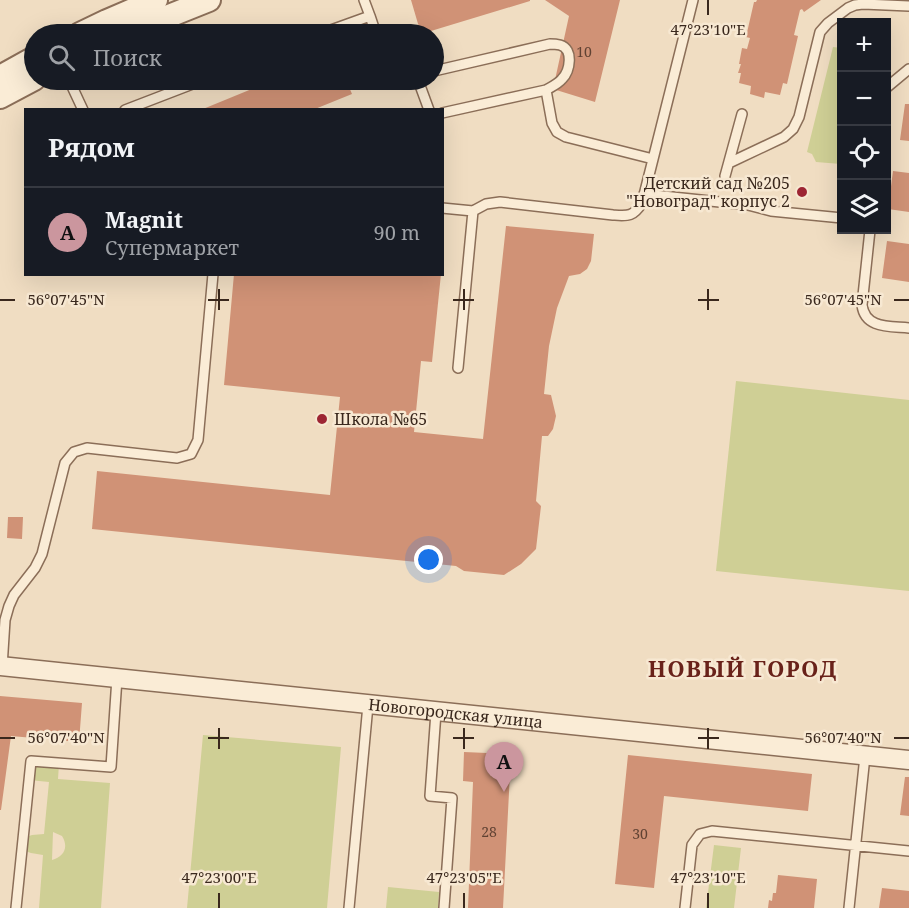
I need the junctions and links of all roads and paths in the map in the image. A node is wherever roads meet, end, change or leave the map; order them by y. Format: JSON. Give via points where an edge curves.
{"nodes":[{"id":1,"x":156,"y":0,"type":"edge"},
{"id":2,"x":209,"y":0,"type":"edge"},
{"id":3,"x":364,"y":0,"type":"edge"},
{"id":4,"x":693,"y":0,"type":"edge"},
{"id":5,"x":909,"y":6,"type":"edge"},
{"id":6,"x":369,"y":16,"type":"junction"},
{"id":7,"x":101,"y":24,"type":"edge"},
{"id":8,"x":149,"y":24,"type":"edge"},
{"id":9,"x":347,"y":24,"type":"edge"},
{"id":10,"x":372,"y":24,"type":"edge"},
{"id":11,"x":444,"y":69,"type":"edge"},
{"id":12,"x":909,"y":69,"type":"edge"},
{"id":13,"x":24,"y":72,"type":"edge"},
{"id":14,"x":24,"y":76,"type":"edge"},
{"id":15,"x":0,"y":77,"type":"edge"},
{"id":16,"x":891,"y":84,"type":"edge"},
{"id":17,"x":74,"y":90,"type":"edge"},
{"id":18,"x":177,"y":90,"type":"edge"},
{"id":19,"x":422,"y":90,"type":"edge"},
{"id":20,"x":546,"y":90,"type":"junction"},
{"id":21,"x":0,"y":97,"type":"edge"},
{"id":22,"x":82,"y":108,"type":"edge"},
{"id":23,"x":130,"y":108,"type":"edge"},
{"id":24,"x":428,"y":108,"type":"edge"},
{"id":25,"x":444,"y":113,"type":"edge"},
{"id":26,"x":742,"y":114,"type":"dead end"},
{"id":27,"x":653,"y":159,"type":"junction"},
{"id":28,"x":729,"y":163,"type":"junction"},
{"id":29,"x":725,"y":177,"type":"dead end"},
{"id":30,"x":644,"y":194,"type":"junction"},
{"id":31,"x":444,"y":208,"type":"edge"},
{"id":32,"x":473,"y":211,"type":"junction"},
{"id":33,"x":837,"y":218,"type":"edge"},
{"id":34,"x":870,"y":234,"type":"edge"},
{"id":35,"x":213,"y":276,"type":"edge"},
{"id":36,"x":909,"y":328,"type":"edge"},
{"id":37,"x":458,"y":368,"type":"dead end"},
{"id":38,"x":1,"y":667,"type":"edge"},
{"id":39,"x":117,"y":678,"type":"junction"},
{"id":40,"x":368,"y":705,"type":"junction"},
{"id":41,"x":436,"y":712,"type":"junction"},
{"id":42,"x":865,"y":756,"type":"junction"},
{"id":43,"x":909,"y":760,"type":"edge"},
{"id":44,"x":855,"y":845,"type":"junction"},
{"id":45,"x":909,"y":851,"type":"edge"},
{"id":46,"x":16,"y":908,"type":"edge"},
{"id":47,"x":349,"y":908,"type":"edge"},
{"id":48,"x":444,"y":908,"type":"edge"},
{"id":49,"x":684,"y":908,"type":"edge"},
{"id":50,"x":849,"y":908,"type":"edge"}],
"edges":[{"from":1,"to":7,"type":"street"},
{"from":2,"to":8,"type":"street"},
{"from":3,"to":6,"type":"lane"},
{"from":4,"to":27,"type":"lane"},
{"from":5,"to":28,"type":"lane","via":[[855,5],[828,22],[820,32],[793,129]]},
{"from":6,"to":9,"type":"lane"},
{"from":6,"to":10,"type":"lane"},
{"from":11,"to":20,"type":"lane","via":[[559,45],[569,56],[568,71]]},
{"from":12,"to":16,"type":"lane"},
{"from":13,"to":15,"type":"street"},
{"from":14,"to":21,"type":"street"},
{"from":17,"to":22,"type":"lane"},
{"from":18,"to":23,"type":"lane"},
{"from":19,"to":24,"type":"lane"},
{"from":20,"to":25,"type":"lane"},
{"from":20,"to":27,"type":"lane","via":[[557,132]]},
{"from":26,"to":28,"type":"lane"},
{"from":27,"to":30,"type":"lane"},
{"from":28,"to":29,"type":"lane"},
{"from":30,"to":32,"type":"lane","via":[[636,212],[627,216],[500,202]]},
{"from":30,"to":33,"type":"lane"},
{"from":31,"to":32,"type":"lane"},
{"from":32,"to":37,"type":"lane"},
{"from":34,"to":36,"type":"lane","via":[[863,312],[872,323]]},
{"from":35,"to":38,"type":"lane","via":[[198,440],[191,454],[177,458],[87,448],[74,452],[65,463],[42,554],[9,606]]},
{"from":38,"to":39,"type":"street","name":"Новогородская улица"},
{"from":39,"to":40,"type":"street","name":"Новогородская улица"},
{"from":39,"to":46,"type":"lane","via":[[111,767],[31,761]]},
{"from":40,"to":41,"type":"street","name":"Новогородская улица"},
{"from":40,"to":47,"type":"lane"},
{"from":41,"to":42,"type":"street","name":"Новогородская улица"},
{"from":41,"to":48,"type":"lane","via":[[430,796],[452,798]]},
{"from":42,"to":43,"type":"street","name":"Новогородская улица"},
{"from":42,"to":44,"type":"lane"},
{"from":44,"to":45,"type":"lane"},
{"from":44,"to":49,"type":"lane","via":[[712,831],[700,834],[692,845]]},
{"from":44,"to":50,"type":"lane"}]}
